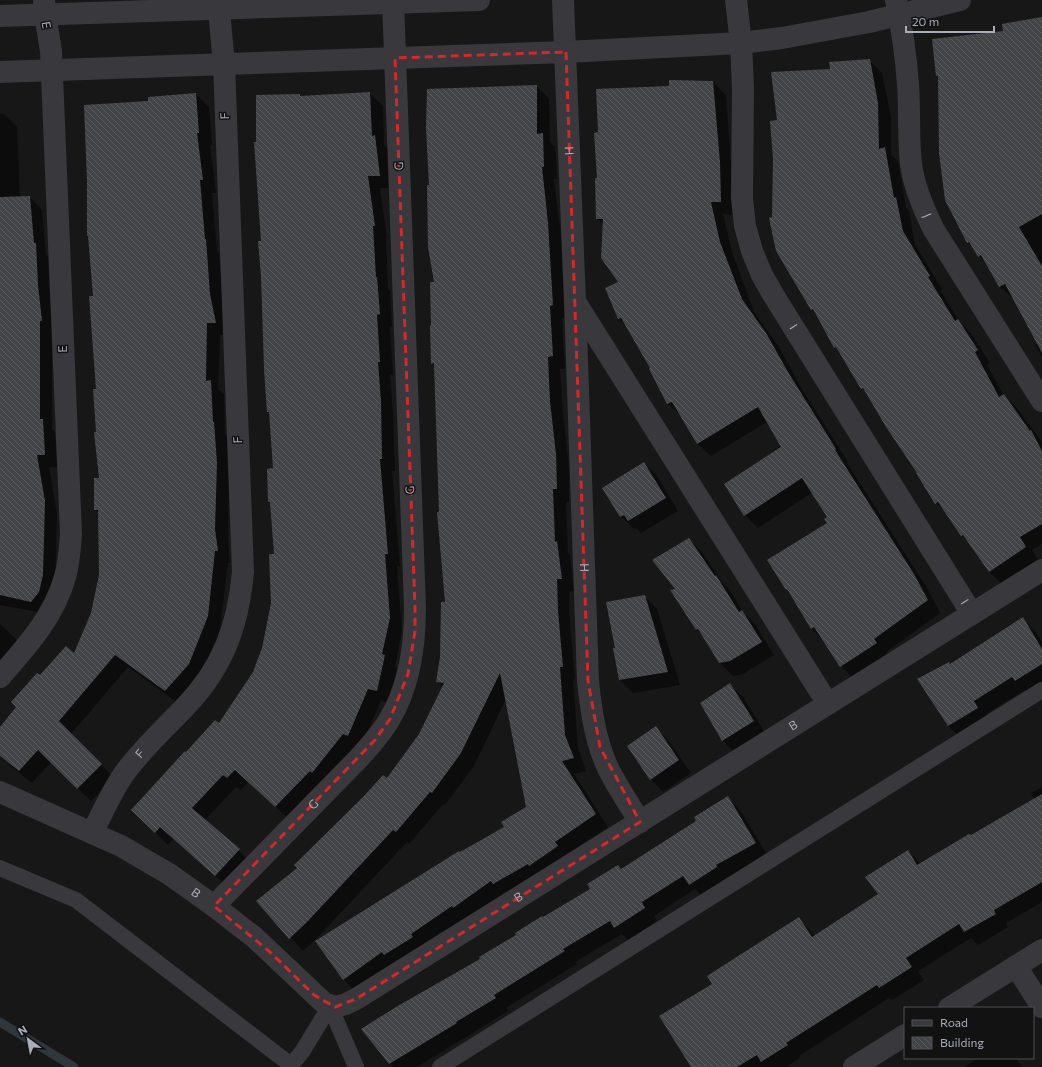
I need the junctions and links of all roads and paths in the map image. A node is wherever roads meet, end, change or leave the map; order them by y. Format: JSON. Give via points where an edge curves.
{"nodes":[{"id":1,"x":479,"y":0,"type":"edge"},
{"id":2,"x":563,"y":0,"type":"edge"},
{"id":3,"x":736,"y":0,"type":"edge"},
{"id":4,"x":960,"y":0,"type":"edge"},
{"id":5,"x":393,"y":2,"type":"edge"},
{"id":6,"x":218,"y":4,"type":"edge"},
{"id":7,"x":44,"y":7,"type":"edge"},
{"id":8,"x":898,"y":8,"type":"edge"},
{"id":9,"x":0,"y":16,"type":"edge"},
{"id":10,"x":741,"y":43,"type":"junction"},
{"id":11,"x":566,"y":52,"type":"junction"},
{"id":12,"x":395,"y":58,"type":"junction"},
{"id":13,"x":224,"y":64,"type":"junction"},
{"id":14,"x":52,"y":70,"type":"junction"},
{"id":15,"x":0,"y":72,"type":"edge"},
{"id":16,"x":575,"y":302,"type":"junction"},
{"id":17,"x":1042,"y":401,"type":"edge"},
{"id":18,"x":1042,"y":570,"type":"edge"},
{"id":19,"x":972,"y":614,"type":"junction"},
{"id":20,"x":0,"y":677,"type":"edge"},
{"id":21,"x":1042,"y":690,"type":"edge"},
{"id":22,"x":828,"y":704,"type":"junction"},
{"id":23,"x":0,"y":792,"type":"edge"},
{"id":24,"x":640,"y":822,"type":"junction"},
{"id":25,"x":92,"y":833,"type":"junction"},
{"id":26,"x":0,"y":868,"type":"edge"},
{"id":27,"x":214,"y":906,"type":"junction"},
{"id":28,"x":1042,"y":950,"type":"edge"},
{"id":29,"x":1016,"y":966,"type":"junction"},
{"id":30,"x":330,"y":1006,"type":"junction"},
{"id":31,"x":951,"y":1007,"type":"edge"},
{"id":32,"x":1042,"y":1007,"type":"edge"},
{"id":33,"x":904,"y":1036,"type":"edge"},
{"id":34,"x":356,"y":1067,"type":"edge"},
{"id":35,"x":440,"y":1067,"type":"edge"},
{"id":36,"x":854,"y":1067,"type":"edge"}],
"edges":[{"from":1,"to":5,"type":"street"},
{"from":2,"to":11,"type":"street","name":"H"},
{"from":3,"to":10,"type":"street","name":"I"},
{"from":4,"to":8,"type":"street"},
{"from":5,"to":6,"type":"street"},
{"from":5,"to":12,"type":"street","name":"G"},
{"from":6,"to":7,"type":"street"},
{"from":6,"to":13,"type":"street","name":"F"},
{"from":7,"to":9,"type":"street"},
{"from":7,"to":14,"type":"street","name":"E"},
{"from":8,"to":10,"type":"street","via":[[817,32]]},
{"from":8,"to":17,"type":"street","name":"J","via":[[908,85],[912,165],[917,190],[934,230]]},
{"from":10,"to":11,"type":"street"},
{"from":10,"to":19,"type":"street","name":"I","via":[[742,198],[745,226],[752,251],[774,296]]},
{"from":11,"to":12,"type":"street"},
{"from":11,"to":16,"type":"street","name":"H"},
{"from":12,"to":13,"type":"street"},
{"from":12,"to":27,"type":"street","name":"G","via":[[415,608],[415,631],[408,674],[401,697],[390,719],[375,740]]},
{"from":13,"to":14,"type":"street"},
{"from":13,"to":25,"type":"street","name":"F","via":[[241,592],[228,643],[217,665],[202,687],[126,771]]},
{"from":14,"to":15,"type":"street"},
{"from":14,"to":20,"type":"street","name":"E","via":[[71,534],[65,577],[57,599],[36,636]]},
{"from":16,"to":22,"type":"street"},
{"from":16,"to":24,"type":"street","name":"H","via":[[590,704],[594,727],[607,766]]},
{"from":18,"to":19,"type":"street","name":"B"},
{"from":19,"to":22,"type":"street","name":"B"},
{"from":21,"to":35,"type":"lane"},
{"from":22,"to":24,"type":"street","name":"B"},
{"from":23,"to":25,"type":"street","name":"B"},
{"from":24,"to":30,"type":"street","name":"B","via":[[356,999],[335,1007]]},
{"from":25,"to":27,"type":"street","name":"B","via":[[147,860]]},
{"from":26,"to":30,"type":"lane","via":[[76,900],[291,1064],[302,1052]]},
{"from":27,"to":30,"type":"street","name":"B","via":[[270,952],[314,995]]},
{"from":28,"to":29,"type":"street"},
{"from":29,"to":31,"type":"street"},
{"from":29,"to":32,"type":"street"},
{"from":30,"to":34,"type":"lane"},
{"from":33,"to":36,"type":"street"}]}
